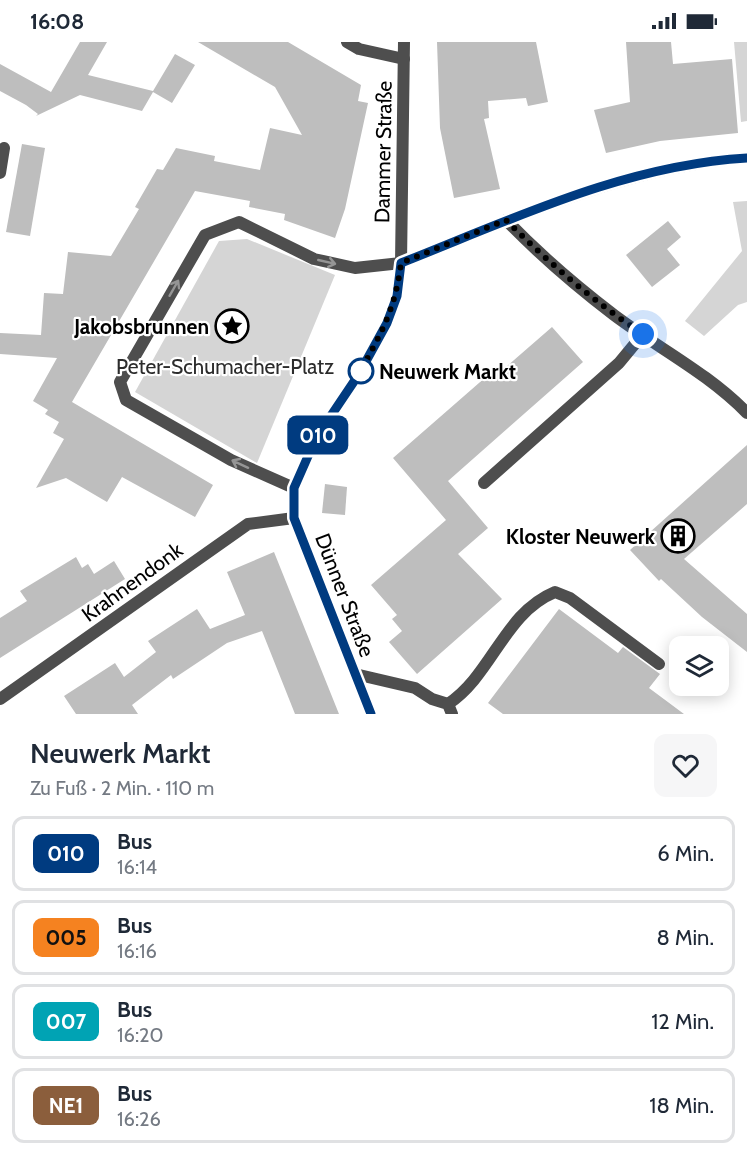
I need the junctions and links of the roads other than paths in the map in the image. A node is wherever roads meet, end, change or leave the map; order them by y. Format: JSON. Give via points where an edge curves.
{"nodes":[{"id":1,"x":347,"y":42,"type":"edge"},
{"id":2,"x":404,"y":42,"type":"edge"},
{"id":3,"x":404,"y":59,"type":"junction"},
{"id":4,"x":4,"y":148,"type":"dead end"},
{"id":5,"x":747,"y":158,"type":"edge"},
{"id":6,"x":0,"y":173,"type":"edge"},
{"id":7,"x":506,"y":220,"type":"junction"},
{"id":8,"x":401,"y":263,"type":"junction"},
{"id":9,"x":643,"y":334,"type":"junction"},
{"id":10,"x":747,"y":413,"type":"edge"},
{"id":11,"x":484,"y":483,"type":"dead end"},
{"id":12,"x":294,"y":488,"type":"junction"},
{"id":13,"x":294,"y":518,"type":"junction"},
{"id":14,"x":659,"y":664,"type":"dead end"},
{"id":15,"x":355,"y":674,"type":"junction"},
{"id":16,"x":0,"y":699,"type":"edge"},
{"id":17,"x":450,"y":709,"type":"edge"},
{"id":18,"x":371,"y":714,"type":"edge"}],
"edges":[{"from":1,"to":3,"type":"street","via":[[359,49]]},
{"from":2,"to":3,"type":"street","name":"Dammer Straße"},
{"from":3,"to":8,"type":"street","name":"Dammer Straße"},
{"from":4,"to":6,"type":"street"},
{"from":5,"to":7,"type":"street","via":[[666,170],[613,183]]},
{"from":7,"to":8,"type":"street"},
{"from":7,"to":9,"type":"street","via":[[537,251]]},
{"from":8,"to":12,"type":"street","name":"Dammer Straße","via":[[397,296],[387,323],[316,438]]},
{"from":12,"to":8,"type":"street","one_way":true,"via":[[231,460],[126,400],[120,382],[205,235],[239,222],[314,259],[355,268]]},
{"from":9,"to":10,"type":"street","via":[[727,392]]},
{"from":9,"to":11,"type":"street","via":[[619,363]]},
{"from":12,"to":13,"type":"street","name":"Dünner Straße"},
{"from":13,"to":15,"type":"street","name":"Dünner Straße"},
{"from":13,"to":16,"type":"street","name":"Krahnendonk","via":[[249,524]]},
{"from":14,"to":17,"type":"street","via":[[570,598],[555,592],[518,618]]},
{"from":15,"to":17,"type":"street","via":[[415,688]]},
{"from":15,"to":18,"type":"street","name":"Dünner Straße"}]}
